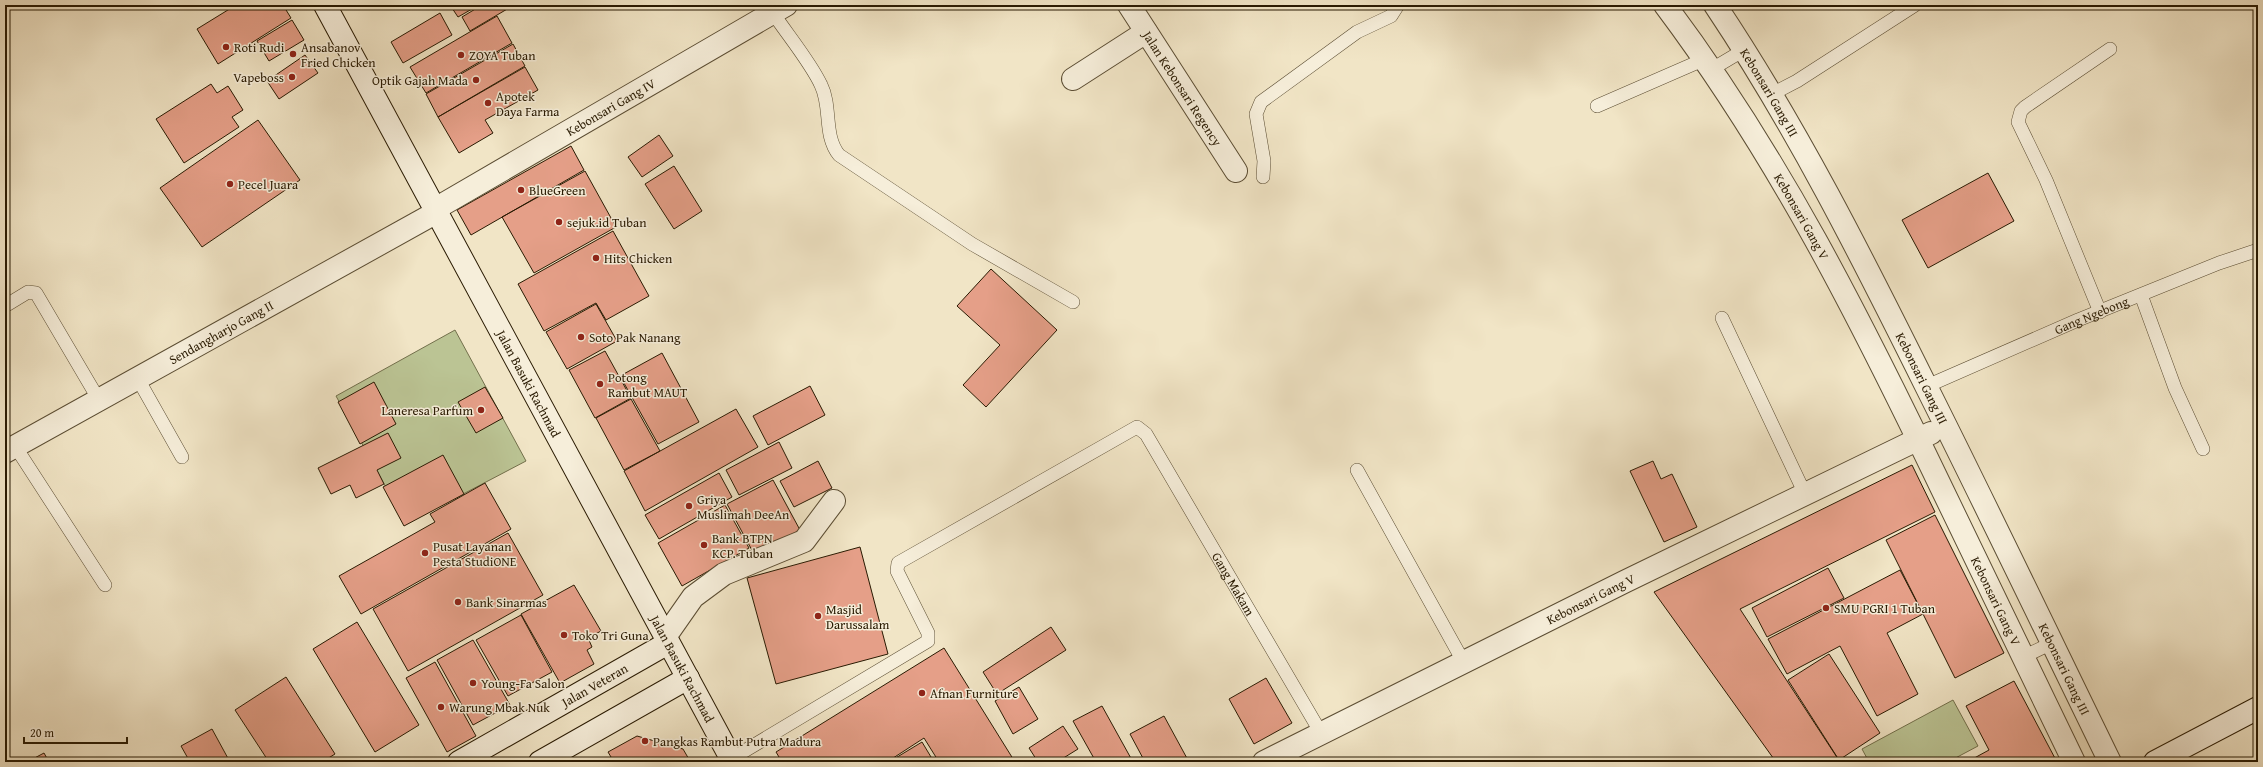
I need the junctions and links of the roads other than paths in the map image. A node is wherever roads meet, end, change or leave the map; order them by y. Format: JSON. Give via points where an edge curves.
{"nodes":[{"id":1,"x":325,"y":5,"type":"edge"},
{"id":2,"x":1129,"y":5,"type":"edge"},
{"id":3,"x":1398,"y":5,"type":"edge"},
{"id":4,"x":1665,"y":5,"type":"edge"},
{"id":5,"x":1715,"y":5,"type":"edge"},
{"id":6,"x":1915,"y":5,"type":"edge"},
{"id":7,"x":780,"y":9,"type":"edge"},
{"id":8,"x":1146,"y":32,"type":"junction"},
{"id":9,"x":2110,"y":49,"type":"dead end"},
{"id":10,"x":1744,"y":50,"type":"junction"},
{"id":11,"x":1709,"y":64,"type":"junction"},
{"id":12,"x":1073,"y":79,"type":"dead end"},
{"id":13,"x":1770,"y":95,"type":"junction"},
{"id":14,"x":1597,"y":106,"type":"dead end"},
{"id":15,"x":1236,"y":171,"type":"dead end"},
{"id":16,"x":1263,"y":177,"type":"dead end"},
{"id":17,"x":436,"y":211,"type":"junction"},
{"id":18,"x":2258,"y":250,"type":"edge"},
{"id":19,"x":2141,"y":295,"type":"junction"},
{"id":20,"x":1073,"y":302,"type":"dead end"},
{"id":21,"x":5,"y":306,"type":"edge"},
{"id":22,"x":2100,"y":312,"type":"junction"},
{"id":23,"x":1722,"y":318,"type":"dead end"},
{"id":24,"x":138,"y":378,"type":"junction"},
{"id":25,"x":1927,"y":386,"type":"junction"},
{"id":26,"x":99,"y":400,"type":"junction"},
{"id":27,"x":1947,"y":426,"type":"junction"},
{"id":28,"x":1919,"y":439,"type":"junction"},
{"id":29,"x":10,"y":449,"type":"edge"},
{"id":30,"x":2203,"y":449,"type":"dead end"},
{"id":31,"x":182,"y":457,"type":"dead end"},
{"id":32,"x":1357,"y":470,"type":"dead end"},
{"id":33,"x":1805,"y":494,"type":"junction"},
{"id":34,"x":834,"y":501,"type":"dead end"},
{"id":35,"x":105,"y":585,"type":"dead end"},
{"id":36,"x":666,"y":640,"type":"junction"},
{"id":37,"x":2052,"y":643,"type":"junction"},
{"id":38,"x":2024,"y":657,"type":"junction"},
{"id":39,"x":1463,"y":661,"type":"junction"},
{"id":40,"x":688,"y":678,"type":"junction"},
{"id":41,"x":2258,"y":708,"type":"edge"},
{"id":42,"x":1321,"y":733,"type":"junction"},
{"id":43,"x":732,"y":761,"type":"edge"},
{"id":44,"x":459,"y":762,"type":"edge"},
{"id":45,"x":540,"y":762,"type":"edge"},
{"id":46,"x":1264,"y":762,"type":"edge"},
{"id":47,"x":2074,"y":762,"type":"edge"},
{"id":48,"x":2110,"y":762,"type":"edge"},
{"id":49,"x":2155,"y":762,"type":"edge"}],
"edges":[{"from":1,"to":17,"type":"street","name":"Jalan Basuki Rachmad"},
{"from":2,"to":8,"type":"street","name":"Jalan Kebonsari Regency"},
{"from":3,"to":16,"type":"lane","via":[[1391,16],[1357,32],[1261,102],[1256,114],[1264,161]]},
{"from":4,"to":11,"type":"street","name":"Kebonsari Gang V"},
{"from":5,"to":10,"type":"street","name":"Kebonsari Gang III"},
{"from":6,"to":13,"type":"lane","via":[[1797,81]]},
{"from":7,"to":17,"type":"street","name":"Kebonsari Gang IV"},
{"from":7,"to":20,"type":"lane","via":[[821,83],[826,99],[829,134],[834,149],[840,155],[972,244]]},
{"from":8,"to":12,"type":"street"},
{"from":8,"to":15,"type":"street","name":"Jalan Kebonsari Regency"},
{"from":9,"to":22,"type":"lane","via":[[2025,107],[2018,122],[2046,180]]},
{"from":10,"to":11,"type":"lane"},
{"from":10,"to":13,"type":"street","name":"Kebonsari Gang III"},
{"from":11,"to":14,"type":"lane"},
{"from":11,"to":28,"type":"street","name":"Kebonsari Gang V","via":[[1797,204]]},
{"from":13,"to":25,"type":"street","name":"Kebonsari Gang III","via":[[1852,240]]},
{"from":17,"to":24,"type":"street","name":"Sendangharjo Gang II"},
{"from":17,"to":36,"type":"street","name":"Jalan Basuki Rachmad"},
{"from":18,"to":19,"type":"lane","name":"Gang Ngebong"},
{"from":19,"to":22,"type":"lane","name":"Gang Ngebong"},
{"from":19,"to":30,"type":"lane","via":[[2168,368]]},
{"from":21,"to":26,"type":"lane","via":[[28,292],[36,293]]},
{"from":22,"to":25,"type":"lane","name":"Gang Ngebong"},
{"from":23,"to":33,"type":"lane"},
{"from":24,"to":26,"type":"street","name":"Sendangharjo Gang II"},
{"from":24,"to":31,"type":"lane"},
{"from":25,"to":27,"type":"street","name":"Kebonsari Gang III"},
{"from":26,"to":29,"type":"street","name":"Sendangharjo Gang II"},
{"from":27,"to":28,"type":"street","name":"Kebonsari Gang V"},
{"from":27,"to":37,"type":"street","name":"Kebonsari Gang III"},
{"from":28,"to":33,"type":"street","name":"Kebonsari Gang V"},
{"from":28,"to":38,"type":"street","name":"Kebonsari Gang V"},
{"from":29,"to":35,"type":"lane"},
{"from":32,"to":39,"type":"lane"},
{"from":33,"to":39,"type":"street","name":"Kebonsari Gang V"},
{"from":34,"to":36,"type":"street","via":[[804,541],[724,574],[698,592]]},
{"from":36,"to":40,"type":"street","name":"Jalan Basuki Rachmad"},
{"from":36,"to":44,"type":"street","name":"Jalan Veteran"},
{"from":37,"to":38,"type":"lane"},
{"from":37,"to":48,"type":"street","name":"Kebonsari Gang III"},
{"from":38,"to":47,"type":"street","name":"Kebonsari Gang V"},
{"from":39,"to":42,"type":"street","name":"Kebonsari Gang V"},
{"from":40,"to":43,"type":"street","name":"Jalan Basuki Rachmad"},
{"from":40,"to":45,"type":"street"},
{"from":41,"to":49,"type":"street"},
{"from":42,"to":43,"type":"lane","name":"Gang Makam","via":[[1146,434],[1140,428],[1132,428],[898,563],[897,571],[928,633],[928,641]]},
{"from":42,"to":46,"type":"street","name":"Kebonsari Gang V"}]}
